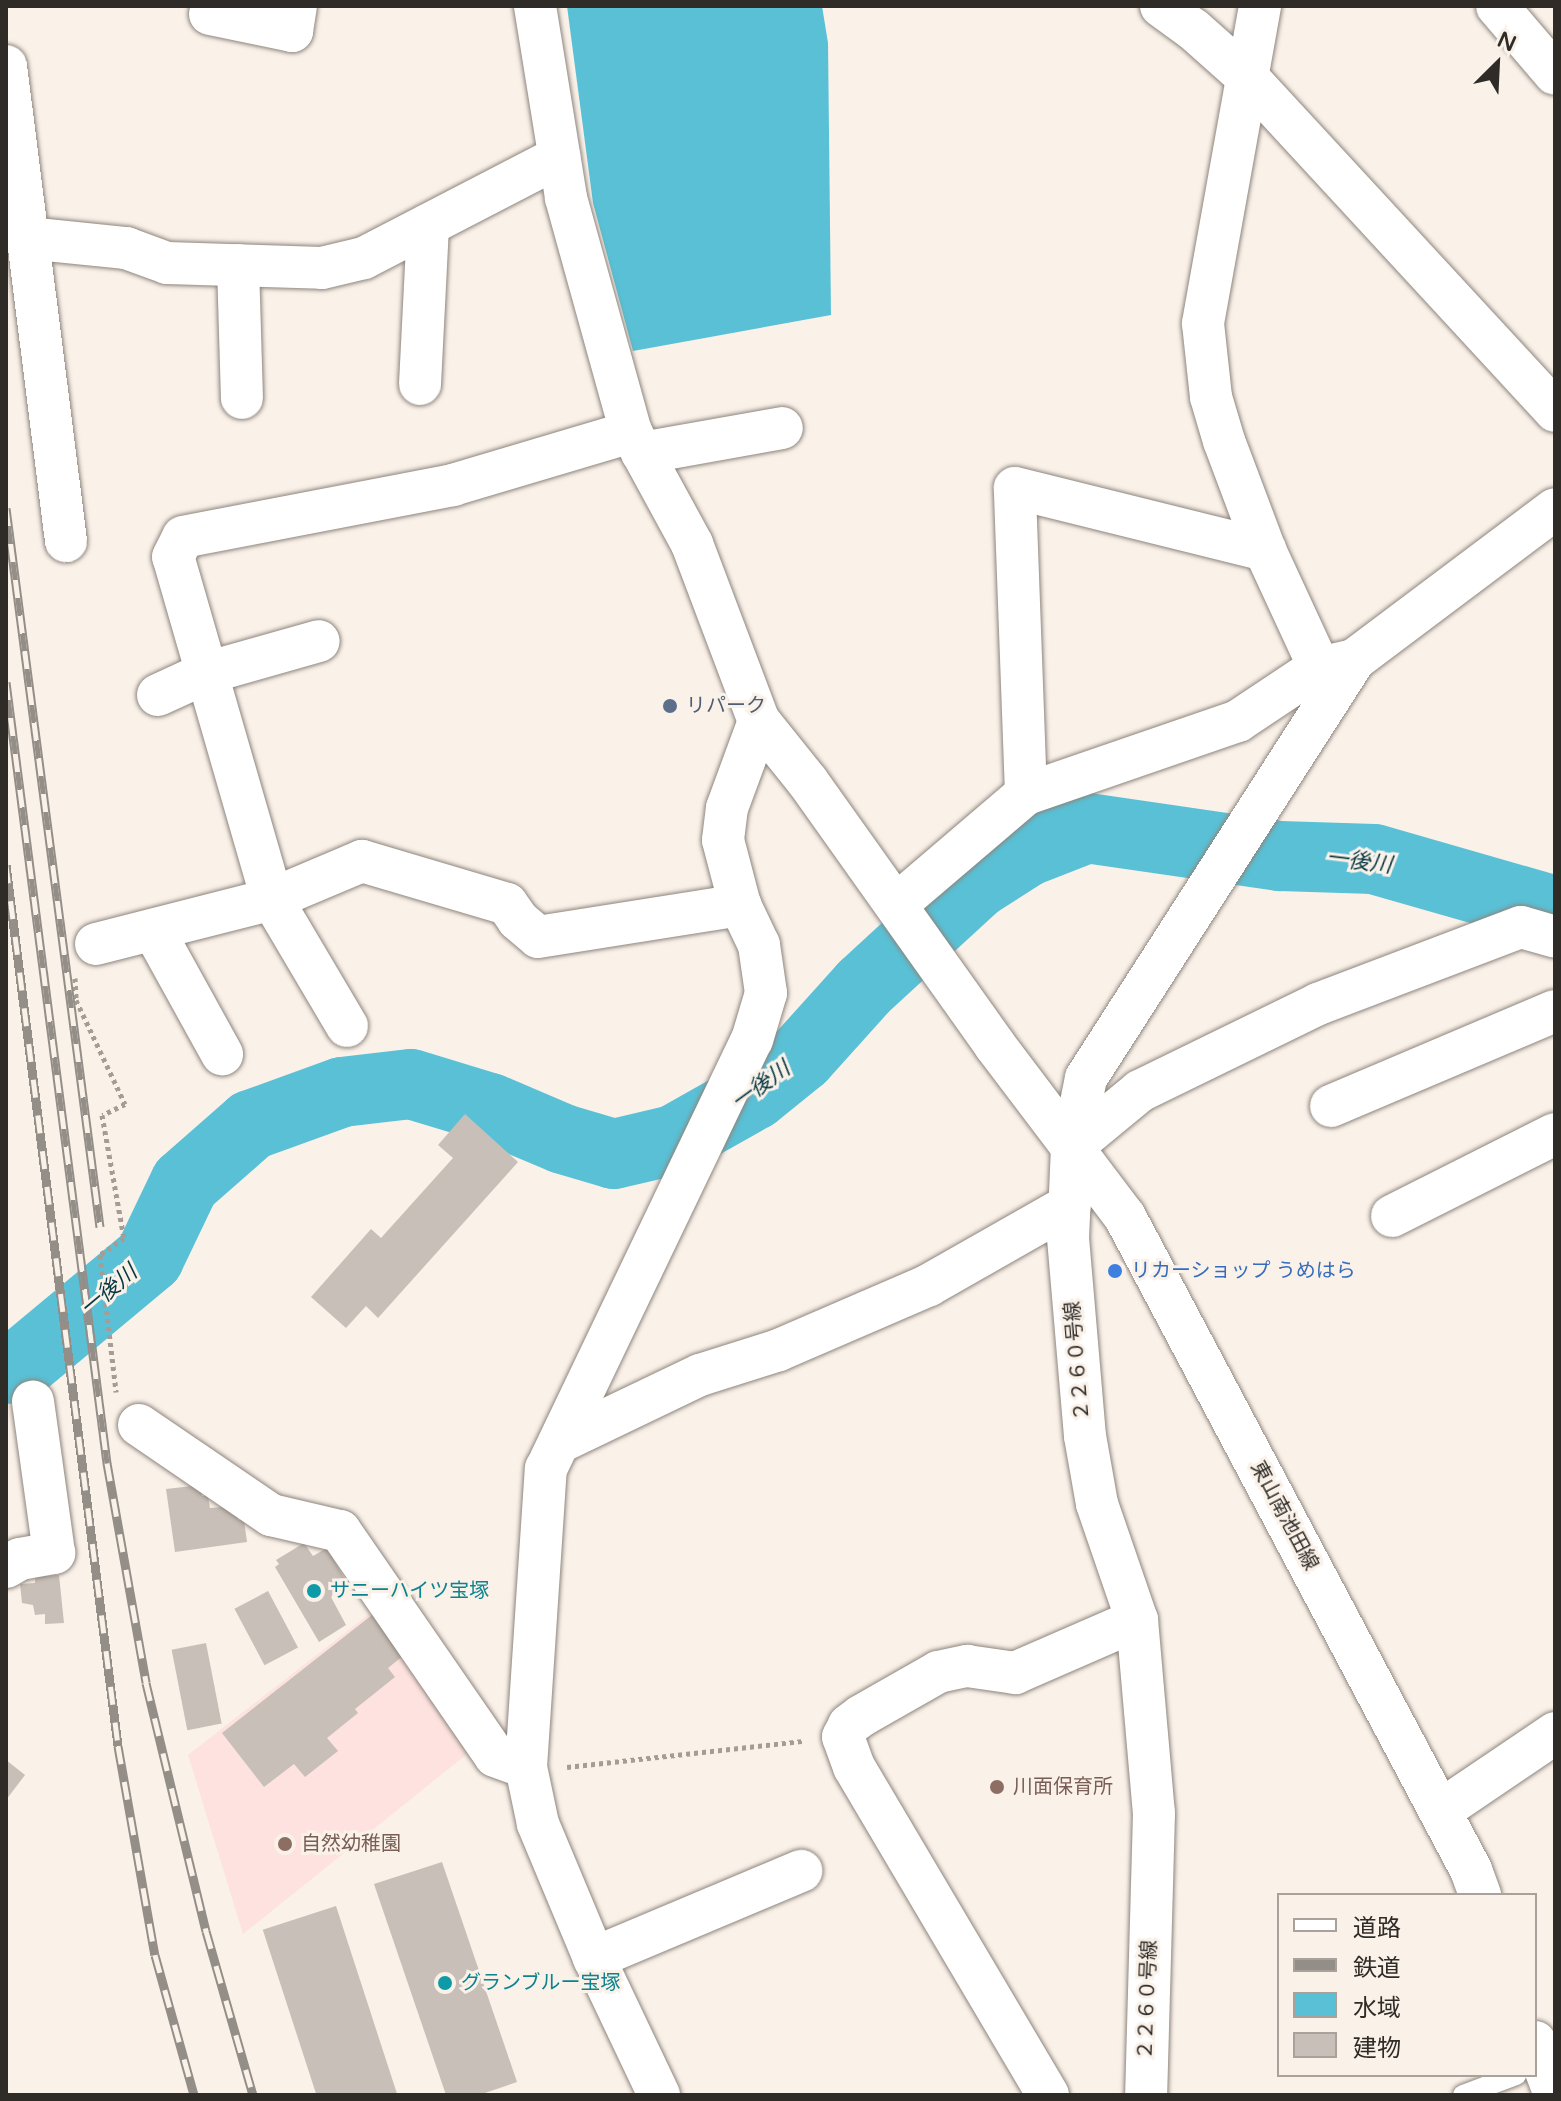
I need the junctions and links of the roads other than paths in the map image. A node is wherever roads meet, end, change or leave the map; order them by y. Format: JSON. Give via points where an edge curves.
{"nodes":[{"id":1,"x":296,"y":6,"type":"edge"},
{"id":2,"x":535,"y":6,"type":"edge"},
{"id":3,"x":1161,"y":6,"type":"edge"},
{"id":4,"x":1260,"y":6,"type":"edge"},
{"id":5,"x":1497,"y":6,"type":"edge"},
{"id":6,"x":210,"y":14,"type":"dead end"},
{"id":7,"x":6,"y":66,"type":"edge"},
{"id":8,"x":1555,"y":74,"type":"edge"},
{"id":9,"x":1248,"y":78,"type":"junction"},
{"id":10,"x":559,"y":157,"type":"junction"},
{"id":11,"x":428,"y":225,"type":"junction"},
{"id":12,"x":27,"y":238,"type":"junction"},
{"id":13,"x":238,"y":265,"type":"junction"},
{"id":14,"x":420,"y":384,"type":"dead end"},
{"id":15,"x":242,"y":398,"type":"dead end"},
{"id":16,"x":1555,"y":411,"type":"edge"},
{"id":17,"x":782,"y":428,"type":"dead end"},
{"id":18,"x":636,"y":443,"type":"junction"},
{"id":19,"x":1555,"y":509,"type":"edge"},
{"id":20,"x":66,"y":541,"type":"dead end"},
{"id":21,"x":1265,"y":550,"type":"junction"},
{"id":22,"x":319,"y":641,"type":"dead end"},
{"id":23,"x":1337,"y":664,"type":"junction"},
{"id":24,"x":206,"y":673,"type":"junction"},
{"id":25,"x":158,"y":695,"type":"dead end"},
{"id":26,"x":759,"y":721,"type":"junction"},
{"id":27,"x":1026,"y":794,"type":"junction"},
{"id":28,"x":272,"y":899,"type":"junction"},
{"id":29,"x":740,"y":905,"type":"junction"},
{"id":30,"x":911,"y":924,"type":"junction"},
{"id":31,"x":154,"y":931,"type":"junction"},
{"id":32,"x":1555,"y":937,"type":"edge"},
{"id":33,"x":96,"y":944,"type":"road end"},
{"id":34,"x":1555,"y":1011,"type":"edge"},
{"id":35,"x":347,"y":1026,"type":"dead end"},
{"id":36,"x":222,"y":1054,"type":"dead end"},
{"id":37,"x":1331,"y":1106,"type":"dead end"},
{"id":38,"x":1555,"y":1134,"type":"edge"},
{"id":39,"x":1072,"y":1147,"type":"junction"},
{"id":40,"x":1070,"y":1205,"type":"junction"},
{"id":41,"x":1392,"y":1216,"type":"dead end"},
{"id":42,"x":33,"y":1401,"type":"dead end"},
{"id":43,"x":139,"y":1425,"type":"road end"},
{"id":44,"x":562,"y":1441,"type":"junction"},
{"id":45,"x":6,"y":1567,"type":"edge"},
{"id":46,"x":1137,"y":1620,"type":"junction"},
{"id":47,"x":1555,"y":1733,"type":"edge"},
{"id":48,"x":526,"y":1767,"type":"junction"},
{"id":49,"x":1440,"y":1811,"type":"junction"},
{"id":50,"x":801,"y":1871,"type":"dead end"},
{"id":51,"x":1479,"y":1893,"type":"edge"},
{"id":52,"x":594,"y":1958,"type":"junction"},
{"id":53,"x":1514,"y":2077,"type":"edge"},
{"id":54,"x":659,"y":2095,"type":"edge"},
{"id":55,"x":1048,"y":2095,"type":"edge"},
{"id":56,"x":1146,"y":2095,"type":"edge"},
{"id":57,"x":1463,"y":2095,"type":"edge"}],
"edges":[{"from":1,"to":6,"type":"street","via":[[292,31]]},
{"from":2,"to":10,"type":"street"},
{"from":3,"to":9,"type":"street"},
{"from":4,"to":9,"type":"street"},
{"from":5,"to":8,"type":"street"},
{"from":7,"to":12,"type":"street"},
{"from":9,"to":16,"type":"street"},
{"from":9,"to":21,"type":"street","via":[[1203,323],[1211,397]]},
{"from":10,"to":11,"type":"street"},
{"from":10,"to":18,"type":"street"},
{"from":11,"to":13,"type":"street","via":[[364,258],[322,268]]},
{"from":11,"to":14,"type":"street"},
{"from":12,"to":13,"type":"street","via":[[126,248],[167,263]]},
{"from":12,"to":20,"type":"street"},
{"from":13,"to":15,"type":"street"},
{"from":17,"to":18,"type":"street"},
{"from":18,"to":24,"type":"street","via":[[183,537],[173,557]]},
{"from":18,"to":26,"type":"street","via":[[692,544]]},
{"from":19,"to":23,"type":"street"},
{"from":21,"to":23,"type":"street"},
{"from":21,"to":27,"type":"street","via":[[1015,488]]},
{"from":22,"to":24,"type":"street"},
{"from":23,"to":27,"type":"street","via":[[1238,721]]},
{"from":23,"to":39,"type":"street","name":"２２６０号線","via":[[1250,825],[1086,1078]]},
{"from":24,"to":25,"type":"street"},
{"from":24,"to":28,"type":"street"},
{"from":26,"to":29,"type":"street","via":[[727,808],[723,840]]},
{"from":26,"to":30,"type":"street"},
{"from":27,"to":30,"type":"street"},
{"from":28,"to":29,"type":"street","via":[[362,861],[507,904],[538,937]]},
{"from":28,"to":31,"type":"street"},
{"from":28,"to":35,"type":"street"},
{"from":29,"to":44,"type":"street","via":[[759,945],[766,993],[752,1040]]},
{"from":30,"to":39,"type":"street"},
{"from":31,"to":33,"type":"street"},
{"from":31,"to":36,"type":"street"},
{"from":32,"to":39,"type":"street","via":[[1521,927],[1318,1004],[1140,1091]]},
{"from":34,"to":37,"type":"street"},
{"from":38,"to":41,"type":"street"},
{"from":39,"to":40,"type":"street","name":"２２６０号線"},
{"from":39,"to":49,"type":"street","name":"東山南池田線","via":[[1125,1217]]},
{"from":40,"to":44,"type":"street","via":[[929,1285],[779,1350],[700,1375]]},
{"from":40,"to":46,"type":"street","name":"２２６０号線","via":[[1068,1238],[1085,1436],[1097,1504]]},
{"from":42,"to":45,"type":"street","via":[[54,1553]]},
{"from":43,"to":48,"type":"street","via":[[271,1515],[340,1531],[495,1756]]},
{"from":44,"to":48,"type":"street","via":[[546,1469]]},
{"from":46,"to":55,"type":"street","via":[[1015,1673],[967,1666],[938,1672],[861,1716],[843,1737],[854,1767]]},
{"from":46,"to":56,"type":"street","name":"２２６０号線","via":[[1154,1813]]},
{"from":47,"to":49,"type":"street"},
{"from":48,"to":52,"type":"street","via":[[538,1824]]},
{"from":49,"to":51,"type":"street","name":"東山南池田線"},
{"from":50,"to":52,"type":"street"},
{"from":52,"to":54,"type":"street"},
{"from":53,"to":57,"type":"lane"}]}
